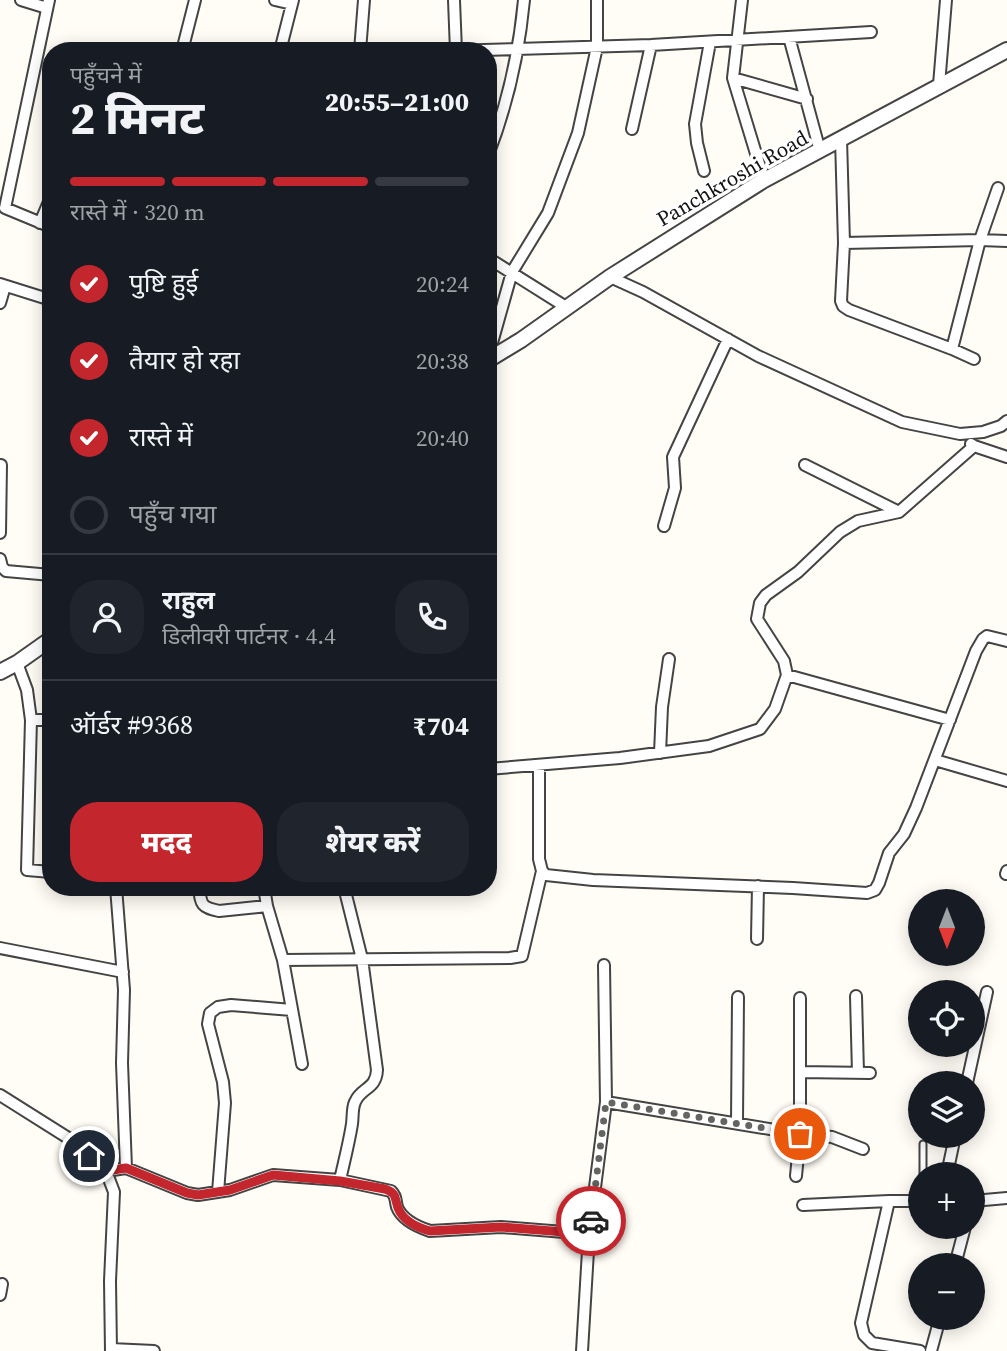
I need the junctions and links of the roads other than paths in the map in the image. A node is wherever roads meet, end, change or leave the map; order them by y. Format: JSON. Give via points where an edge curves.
{"nodes":[{"id":1,"x":21,"y":0,"type":"edge"},
{"id":2,"x":195,"y":0,"type":"edge"},
{"id":3,"x":275,"y":0,"type":"edge"},
{"id":4,"x":364,"y":0,"type":"edge"},
{"id":5,"x":454,"y":0,"type":"edge"},
{"id":6,"x":523,"y":0,"type":"edge"},
{"id":7,"x":597,"y":0,"type":"edge"},
{"id":8,"x":742,"y":0,"type":"edge"},
{"id":9,"x":946,"y":0,"type":"edge"},
{"id":10,"x":292,"y":2,"type":"edge"},
{"id":11,"x":48,"y":4,"type":"edge"},
{"id":12,"x":871,"y":32,"type":"dead end"},
{"id":13,"x":789,"y":37,"type":"junction"},
{"id":14,"x":737,"y":40,"type":"junction"},
{"id":15,"x":184,"y":42,"type":"edge"},
{"id":16,"x":282,"y":42,"type":"edge"},
{"id":17,"x":361,"y":42,"type":"edge"},
{"id":18,"x":456,"y":42,"type":"edge"},
{"id":19,"x":710,"y":42,"type":"junction"},
{"id":20,"x":651,"y":44,"type":"junction"},
{"id":21,"x":597,"y":47,"type":"junction"},
{"id":22,"x":518,"y":49,"type":"junction"},
{"id":23,"x":497,"y":50,"type":"edge"},
{"id":24,"x":1007,"y":50,"type":"edge"},
{"id":25,"x":733,"y":78,"type":"junction"},
{"id":26,"x":939,"y":85,"type":"junction"},
{"id":27,"x":807,"y":99,"type":"junction"},
{"id":28,"x":497,"y":129,"type":"edge"},
{"id":29,"x":632,"y":129,"type":"dead end"},
{"id":30,"x":841,"y":139,"type":"junction"},
{"id":31,"x":820,"y":151,"type":"junction"},
{"id":32,"x":705,"y":171,"type":"dead end"},
{"id":33,"x":764,"y":180,"type":"junction"},
{"id":34,"x":998,"y":188,"type":"dead end"},
{"id":35,"x":2,"y":207,"type":"edge"},
{"id":36,"x":42,"y":223,"type":"edge"},
{"id":37,"x":980,"y":240,"type":"junction"},
{"id":38,"x":1007,"y":241,"type":"edge"},
{"id":39,"x":844,"y":243,"type":"junction"},
{"id":40,"x":497,"y":263,"type":"edge"},
{"id":41,"x":512,"y":272,"type":"junction"},
{"id":42,"x":610,"y":276,"type":"junction"},
{"id":43,"x":3,"y":285,"type":"edge"},
{"id":44,"x":42,"y":297,"type":"edge"},
{"id":45,"x":0,"y":303,"type":"edge"},
{"id":46,"x":566,"y":307,"type":"junction"},
{"id":47,"x":497,"y":326,"type":"edge"},
{"id":48,"x":728,"y":339,"type":"junction"},
{"id":49,"x":952,"y":349,"type":"junction"},
{"id":50,"x":497,"y":353,"type":"edge"},
{"id":51,"x":974,"y":359,"type":"dead end"},
{"id":52,"x":1007,"y":421,"type":"edge"},
{"id":53,"x":960,"y":434,"type":"junction"},
{"id":54,"x":974,"y":446,"type":"junction"},
{"id":55,"x":1007,"y":457,"type":"edge"},
{"id":56,"x":1,"y":465,"type":"edge"},
{"id":57,"x":805,"y":465,"type":"dead end"},
{"id":58,"x":899,"y":512,"type":"junction"},
{"id":59,"x":664,"y":526,"type":"dead end"},
{"id":60,"x":0,"y":533,"type":"edge"},
{"id":61,"x":0,"y":559,"type":"edge"},
{"id":62,"x":42,"y":574,"type":"edge"},
{"id":63,"x":1007,"y":641,"type":"edge"},
{"id":64,"x":42,"y":645,"type":"edge"},
{"id":65,"x":669,"y":659,"type":"dead end"},
{"id":66,"x":17,"y":663,"type":"junction"},
{"id":67,"x":0,"y":672,"type":"edge"},
{"id":68,"x":787,"y":675,"type":"junction"},
{"id":69,"x":31,"y":720,"type":"junction"},
{"id":70,"x":42,"y":720,"type":"edge"},
{"id":71,"x":950,"y":720,"type":"junction"},
{"id":72,"x":660,"y":753,"type":"junction"},
{"id":73,"x":935,"y":760,"type":"junction"},
{"id":74,"x":539,"y":765,"type":"junction"},
{"id":75,"x":497,"y":768,"type":"edge"},
{"id":76,"x":1007,"y":781,"type":"edge"},
{"id":77,"x":42,"y":871,"type":"edge"},
{"id":78,"x":542,"y":871,"type":"junction"},
{"id":79,"x":758,"y":886,"type":"junction"},
{"id":80,"x":117,"y":896,"type":"edge"},
{"id":81,"x":200,"y":896,"type":"edge"},
{"id":82,"x":265,"y":896,"type":"edge"},
{"id":83,"x":346,"y":896,"type":"edge"},
{"id":84,"x":267,"y":906,"type":"junction"},
{"id":85,"x":757,"y":939,"type":"dead end"},
{"id":86,"x":0,"y":948,"type":"edge"},
{"id":87,"x":362,"y":959,"type":"junction"},
{"id":88,"x":282,"y":960,"type":"junction"},
{"id":89,"x":604,"y":965,"type":"dead end"},
{"id":90,"x":123,"y":972,"type":"junction"},
{"id":91,"x":987,"y":992,"type":"dead end"},
{"id":92,"x":738,"y":996,"type":"dead end"},
{"id":93,"x":856,"y":996,"type":"dead end"},
{"id":94,"x":800,"y":998,"type":"dead end"},
{"id":95,"x":292,"y":1010,"type":"junction"},
{"id":96,"x":302,"y":1065,"type":"dead end"},
{"id":97,"x":970,"y":1071,"type":"edge"},
{"id":98,"x":800,"y":1072,"type":"junction"},
{"id":99,"x":858,"y":1073,"type":"junction"},
{"id":100,"x":870,"y":1073,"type":"dead end"},
{"id":101,"x":0,"y":1095,"type":"edge"},
{"id":102,"x":606,"y":1102,"type":"junction"},
{"id":103,"x":737,"y":1123,"type":"junction"},
{"id":104,"x":800,"y":1134,"type":"junction"},
{"id":105,"x":863,"y":1149,"type":"dead end"},
{"id":106,"x":126,"y":1168,"type":"junction"},
{"id":107,"x":106,"y":1171,"type":"junction"},
{"id":108,"x":796,"y":1176,"type":"dead end"},
{"id":109,"x":340,"y":1181,"type":"junction"},
{"id":110,"x":218,"y":1192,"type":"junction"},
{"id":111,"x":1007,"y":1198,"type":"edge"},
{"id":112,"x":985,"y":1200,"type":"edge"},
{"id":113,"x":889,"y":1201,"type":"junction"},
{"id":114,"x":908,"y":1201,"type":"edge"},
{"id":115,"x":803,"y":1205,"type":"dead end"},
{"id":116,"x":589,"y":1234,"type":"junction"},
{"id":117,"x":937,"y":1330,"type":"edge"},
{"id":118,"x":111,"y":1350,"type":"edge"},
{"id":119,"x":154,"y":1351,"type":"edge"},
{"id":120,"x":582,"y":1351,"type":"edge"},
{"id":121,"x":920,"y":1351,"type":"edge"},
{"id":122,"x":931,"y":1351,"type":"edge"}],
"edges":[{"from":1,"to":11,"type":"street"},
{"from":2,"to":15,"type":"street"},
{"from":3,"to":10,"type":"street"},
{"from":4,"to":17,"type":"street"},
{"from":5,"to":18,"type":"street"},
{"from":6,"to":22,"type":"street"},
{"from":7,"to":21,"type":"street"},
{"from":8,"to":14,"type":"street"},
{"from":9,"to":26,"type":"street"},
{"from":10,"to":16,"type":"street"},
{"from":11,"to":35,"type":"street"},
{"from":12,"to":13,"type":"street"},
{"from":13,"to":14,"type":"street"},
{"from":13,"to":27,"type":"street"},
{"from":14,"to":19,"type":"street"},
{"from":14,"to":25,"type":"street"},
{"from":19,"to":20,"type":"street"},
{"from":19,"to":32,"type":"street","via":[[695,124]]},
{"from":20,"to":21,"type":"street"},
{"from":20,"to":29,"type":"street"},
{"from":21,"to":22,"type":"street"},
{"from":21,"to":41,"type":"street","via":[[578,133],[548,212]]},
{"from":22,"to":23,"type":"street"},
{"from":22,"to":28,"type":"street"},
{"from":24,"to":26,"type":"street","name":"Panchkroshi Road"},
{"from":25,"to":27,"type":"street"},
{"from":25,"to":33,"type":"street"},
{"from":26,"to":30,"type":"street","name":"Panchkroshi Road"},
{"from":27,"to":31,"type":"street"},
{"from":30,"to":31,"type":"street","name":"Panchkroshi Road"},
{"from":30,"to":39,"type":"street"},
{"from":31,"to":33,"type":"street","name":"Panchkroshi Road"},
{"from":33,"to":42,"type":"street","name":"Panchkroshi Road"},
{"from":34,"to":37,"type":"street"},
{"from":35,"to":36,"type":"street"},
{"from":37,"to":38,"type":"street"},
{"from":37,"to":39,"type":"street"},
{"from":37,"to":49,"type":"street"},
{"from":39,"to":49,"type":"street","via":[[843,306]]},
{"from":40,"to":41,"type":"street"},
{"from":41,"to":46,"type":"street"},
{"from":41,"to":47,"type":"street"},
{"from":42,"to":46,"type":"street","name":"Panchkroshi Road"},
{"from":42,"to":48,"type":"street"},
{"from":43,"to":44,"type":"street"},
{"from":43,"to":45,"type":"street"},
{"from":46,"to":50,"type":"street","name":"Panchkroshi Road"},
{"from":48,"to":53,"type":"street","via":[[902,422]]},
{"from":48,"to":59,"type":"street","via":[[673,457],[675,488]]},
{"from":49,"to":51,"type":"street"},
{"from":52,"to":53,"type":"street","via":[[983,432]]},
{"from":53,"to":54,"type":"street"},
{"from":54,"to":55,"type":"street"},
{"from":54,"to":58,"type":"street"},
{"from":56,"to":60,"type":"street"},
{"from":57,"to":58,"type":"street"},
{"from":58,"to":68,"type":"street","via":[[859,521],[840,532],[760,603],[757,619],[784,660]]},
{"from":61,"to":62,"type":"street","via":[[6,571]]},
{"from":63,"to":71,"type":"street","via":[[992,636],[983,639]]},
{"from":64,"to":66,"type":"street"},
{"from":65,"to":72,"type":"street"},
{"from":66,"to":67,"type":"street"},
{"from":66,"to":69,"type":"street"},
{"from":68,"to":71,"type":"street"},
{"from":68,"to":72,"type":"street","via":[[775,709],[760,729],[709,746]]},
{"from":69,"to":70,"type":"street"},
{"from":69,"to":77,"type":"street","via":[[27,870]]},
{"from":71,"to":73,"type":"street"},
{"from":72,"to":74,"type":"street"},
{"from":73,"to":76,"type":"street"},
{"from":73,"to":79,"type":"street","via":[[875,890]]},
{"from":74,"to":75,"type":"street"},
{"from":74,"to":78,"type":"street"},
{"from":78,"to":79,"type":"street","via":[[552,877]]},
{"from":78,"to":87,"type":"street","via":[[522,956]]},
{"from":79,"to":85,"type":"street"},
{"from":80,"to":90,"type":"street"},
{"from":81,"to":84,"type":"street","via":[[203,906],[219,911]]},
{"from":82,"to":84,"type":"street"},
{"from":83,"to":87,"type":"street"},
{"from":84,"to":88,"type":"street"},
{"from":86,"to":90,"type":"street"},
{"from":87,"to":88,"type":"street"},
{"from":87,"to":109,"type":"street","via":[[376,1077],[354,1104]]},
{"from":88,"to":95,"type":"street"},
{"from":89,"to":102,"type":"street"},
{"from":90,"to":106,"type":"street"},
{"from":91,"to":97,"type":"street"},
{"from":92,"to":103,"type":"street"},
{"from":93,"to":99,"type":"street"},
{"from":94,"to":98,"type":"street"},
{"from":95,"to":96,"type":"street"},
{"from":95,"to":110,"type":"street","via":[[231,1005],[210,1013],[208,1024],[225,1103]]},
{"from":98,"to":99,"type":"street"},
{"from":98,"to":104,"type":"street"},
{"from":99,"to":100,"type":"street"},
{"from":101,"to":107,"type":"street","via":[[73,1141]]},
{"from":102,"to":103,"type":"street"},
{"from":102,"to":116,"type":"street"},
{"from":103,"to":104,"type":"street"},
{"from":104,"to":105,"type":"street","via":[[832,1138]]},
{"from":104,"to":108,"type":"street"},
{"from":106,"to":107,"type":"street"},
{"from":106,"to":110,"type":"street","via":[[187,1193]]},
{"from":107,"to":118,"type":"street","via":[[114,1192]]},
{"from":109,"to":110,"type":"street","via":[[273,1175]]},
{"from":109,"to":116,"type":"street","via":[[391,1191],[405,1218],[430,1231],[501,1227]]},
{"from":111,"to":112,"type":"street"},
{"from":113,"to":114,"type":"street"},
{"from":113,"to":115,"type":"street"},
{"from":113,"to":121,"type":"street","via":[[861,1323],[872,1343]]},
{"from":116,"to":120,"type":"street"},
{"from":117,"to":122,"type":"street"},
{"from":118,"to":119,"type":"street"}]}
